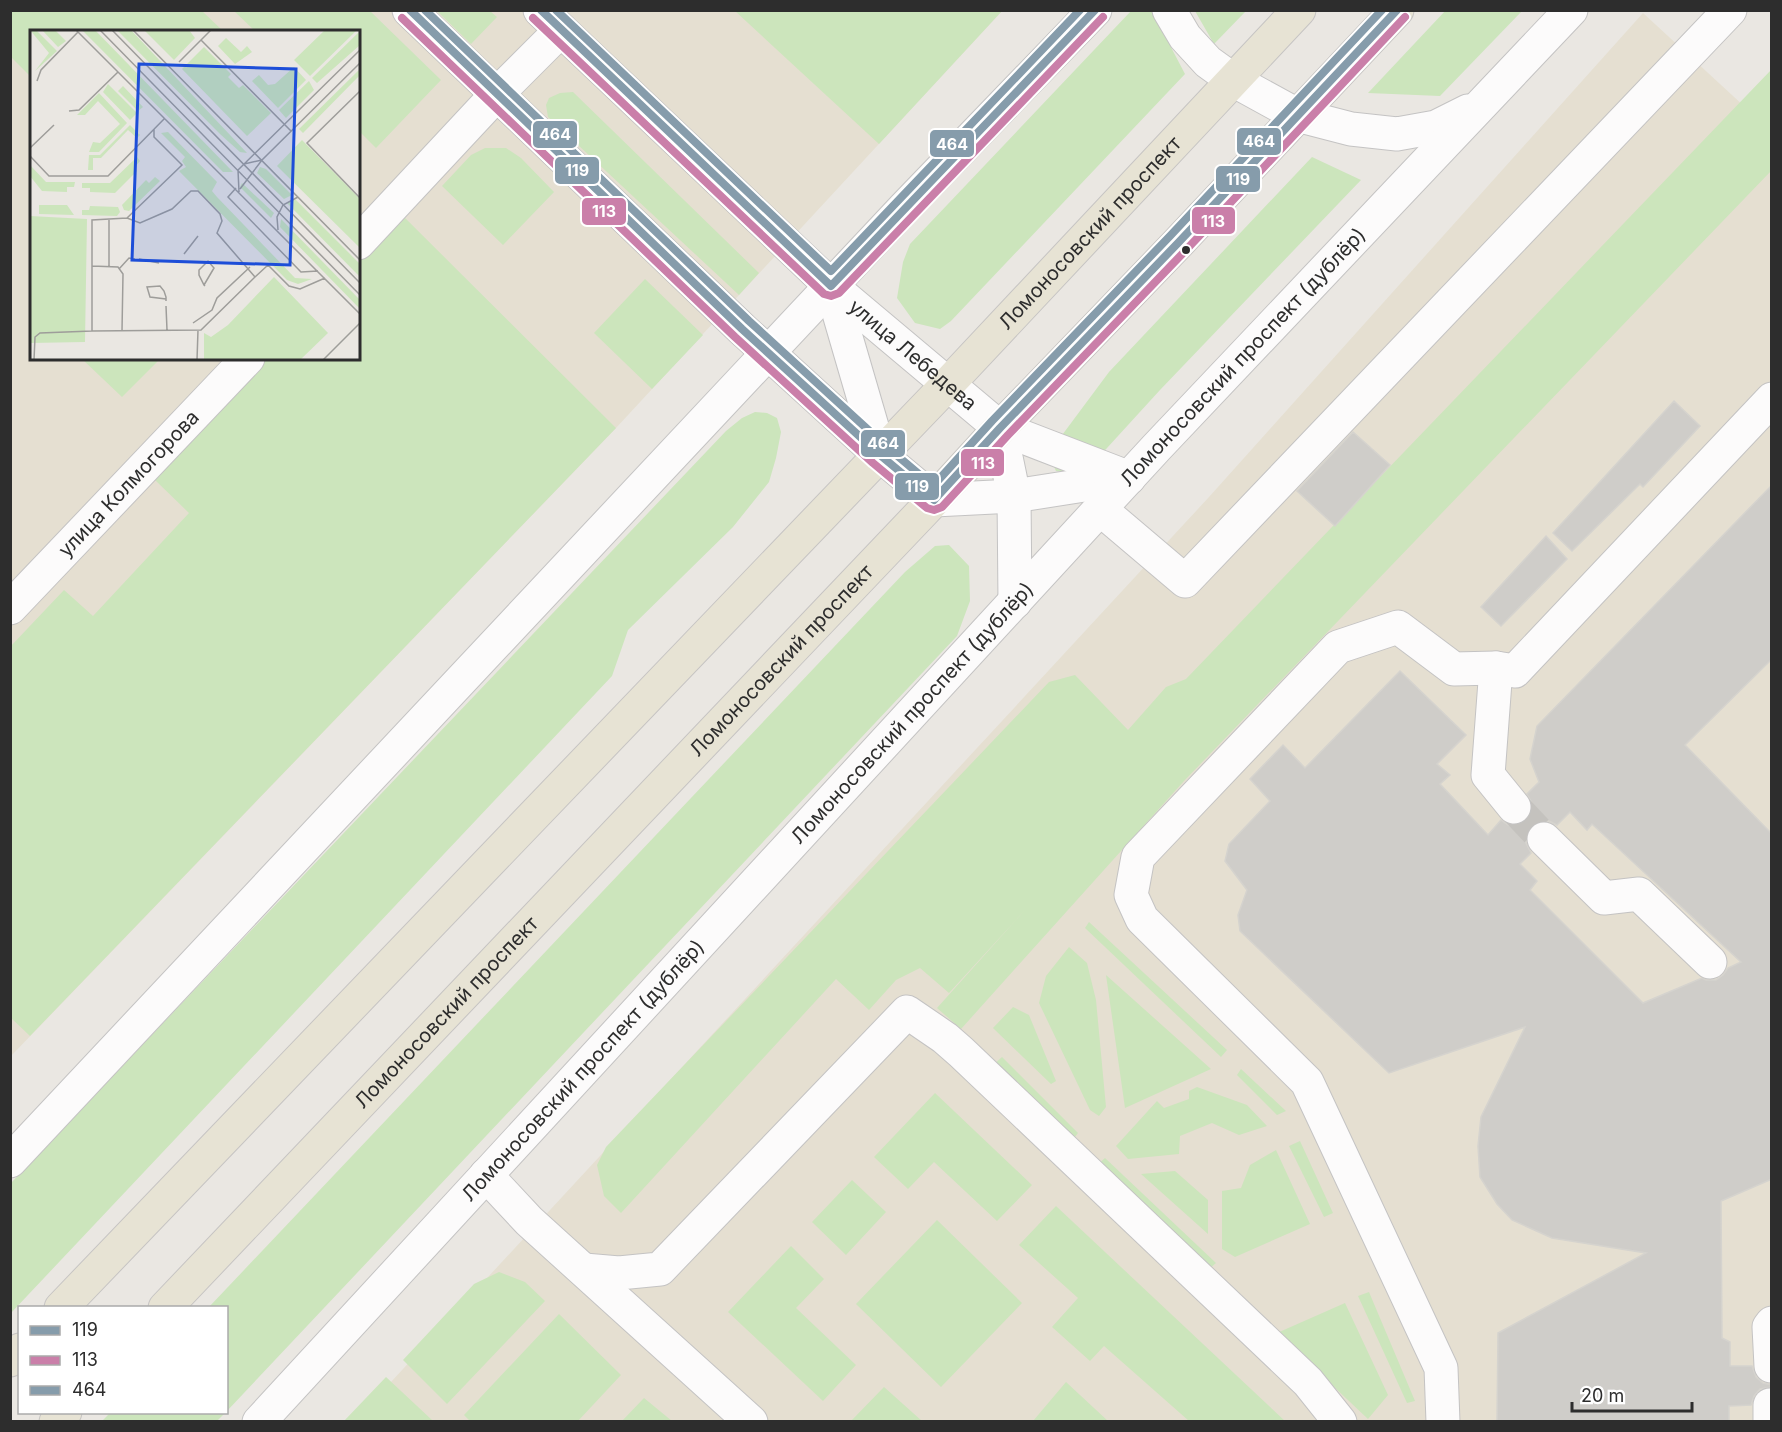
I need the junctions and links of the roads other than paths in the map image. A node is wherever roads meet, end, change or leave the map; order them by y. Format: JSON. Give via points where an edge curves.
{"nodes":[{"id":1,"x":409,"y":10,"type":"edge"},
{"id":2,"x":1095,"y":10,"type":"edge"},
{"id":3,"x":1169,"y":10,"type":"edge"},
{"id":4,"x":1299,"y":10,"type":"edge"},
{"id":5,"x":1396,"y":10,"type":"edge"},
{"id":6,"x":1571,"y":10,"type":"edge"},
{"id":7,"x":1730,"y":10,"type":"edge"},
{"id":8,"x":551,"y":20,"type":"edge"},
{"id":9,"x":1233,"y":80,"type":"junction"},
{"id":10,"x":497,"y":94,"type":"junction"},
{"id":11,"x":1480,"y":105,"type":"junction"},
{"id":12,"x":1298,"y":115,"type":"junction"},
{"id":13,"x":360,"y":241,"type":"edge"},
{"id":14,"x":831,"y":286,"type":"junction"},
{"id":15,"x":768,"y":353,"type":"junction"},
{"id":16,"x":246,"y":360,"type":"edge"},
{"id":17,"x":948,"y":384,"type":"junction"},
{"id":18,"x":1772,"y":399,"type":"edge"},
{"id":19,"x":1000,"y":428,"type":"junction"},
{"id":20,"x":880,"y":455,"type":"junction"},
{"id":21,"x":1128,"y":478,"type":"junction"},
{"id":22,"x":1014,"y":496,"type":"junction"},
{"id":23,"x":934,"y":500,"type":"junction"},
{"id":24,"x":1100,"y":508,"type":"junction"},
{"id":25,"x":1015,"y":602,"type":"junction"},
{"id":26,"x":10,"y":608,"type":"edge"},
{"id":27,"x":1496,"y":668,"type":"junction"},
{"id":28,"x":1514,"y":807,"type":"tunnel mouth"},
{"id":29,"x":1544,"y":839,"type":"tunnel mouth"},
{"id":30,"x":1710,"y":962,"type":"dead end"},
{"id":31,"x":10,"y":1161,"type":"edge"},
{"id":32,"x":486,"y":1175,"type":"junction"},
{"id":33,"x":584,"y":1270,"type":"junction"},
{"id":34,"x":63,"y":1306,"type":"edge"},
{"id":35,"x":167,"y":1306,"type":"edge"},
{"id":36,"x":1772,"y":1323,"type":"edge"},
{"id":37,"x":1771,"y":1366,"type":"edge"},
{"id":38,"x":259,"y":1422,"type":"edge"},
{"id":39,"x":751,"y":1422,"type":"edge"},
{"id":40,"x":1340,"y":1422,"type":"edge"},
{"id":41,"x":1443,"y":1422,"type":"edge"}],
"edges":[{"from":1,"to":10,"type":"street"},
{"from":2,"to":14,"type":"street"},
{"from":3,"to":9,"type":"street","via":[[1185,37],[1208,62]]},
{"from":4,"to":9,"type":"main road","name":"Ломоносовский проспект"},
{"from":5,"to":12,"type":"main road","name":"Ломоносовский проспект"},
{"from":6,"to":11,"type":"street","name":"Ломоносовский проспект (дублёр)"},
{"from":7,"to":24,"type":"street","via":[[1185,581]]},
{"from":8,"to":10,"type":"street"},
{"from":8,"to":14,"type":"street","name":"улица Лебедева"},
{"from":9,"to":12,"type":"street"},
{"from":9,"to":17,"type":"main road","name":"Ломоносовский проспект"},
{"from":10,"to":13,"type":"street"},
{"from":10,"to":15,"type":"street"},
{"from":11,"to":12,"type":"street","via":[[1436,127],[1397,134],[1351,129]]},
{"from":11,"to":21,"type":"street","name":"Ломоносовский проспект (дублёр)"},
{"from":12,"to":19,"type":"main road","name":"Ломоносовский проспект"},
{"from":14,"to":15,"type":"street"},
{"from":14,"to":17,"type":"street","name":"улица Лебедева"},
{"from":14,"to":20,"type":"street"},
{"from":15,"to":20,"type":"street"},
{"from":15,"to":31,"type":"street"},
{"from":16,"to":26,"type":"street","name":"улица Колмогорова"},
{"from":17,"to":19,"type":"street","name":"улица Лебедева"},
{"from":17,"to":20,"type":"main road","name":"Ломоносовский проспект"},
{"from":18,"to":27,"type":"street","via":[[1515,671]]},
{"from":19,"to":21,"type":"street","name":"улица Лебедева"},
{"from":19,"to":22,"type":"street"},
{"from":19,"to":23,"type":"main road","name":"Ломоносовский проспект"},
{"from":20,"to":23,"type":"street"},
{"from":20,"to":34,"type":"main road","name":"Ломоносовский проспект"},
{"from":21,"to":22,"type":"street"},
{"from":21,"to":24,"type":"street","name":"Ломоносовский проспект (дублёр)"},
{"from":22,"to":23,"type":"street"},
{"from":22,"to":25,"type":"street"},
{"from":23,"to":35,"type":"main road","name":"Ломоносовский проспект"},
{"from":24,"to":25,"type":"street","name":"Ломоносовский проспект (дублёр)"},
{"from":25,"to":32,"type":"street","name":"Ломоносовский проспект (дублёр)"},
{"from":27,"to":28,"type":"street","via":[[1488,775]]},
{"from":27,"to":41,"type":"street","via":[[1454,669],[1398,627],[1338,647],[1138,857],[1131,895],[1142,919],[1307,1082],[1441,1368]]},
{"from":29,"to":30,"type":"street","via":[[1604,898],[1639,894]]},
{"from":32,"to":33,"type":"street","via":[[529,1221]]},
{"from":32,"to":38,"type":"street","name":"Ломоносовский проспект (дублёр)"},
{"from":33,"to":39,"type":"street"},
{"from":33,"to":40,"type":"street","via":[[619,1273],[660,1269],[907,1012],[961,1052],[1308,1383]]},
{"from":36,"to":37,"type":"street"}]}
